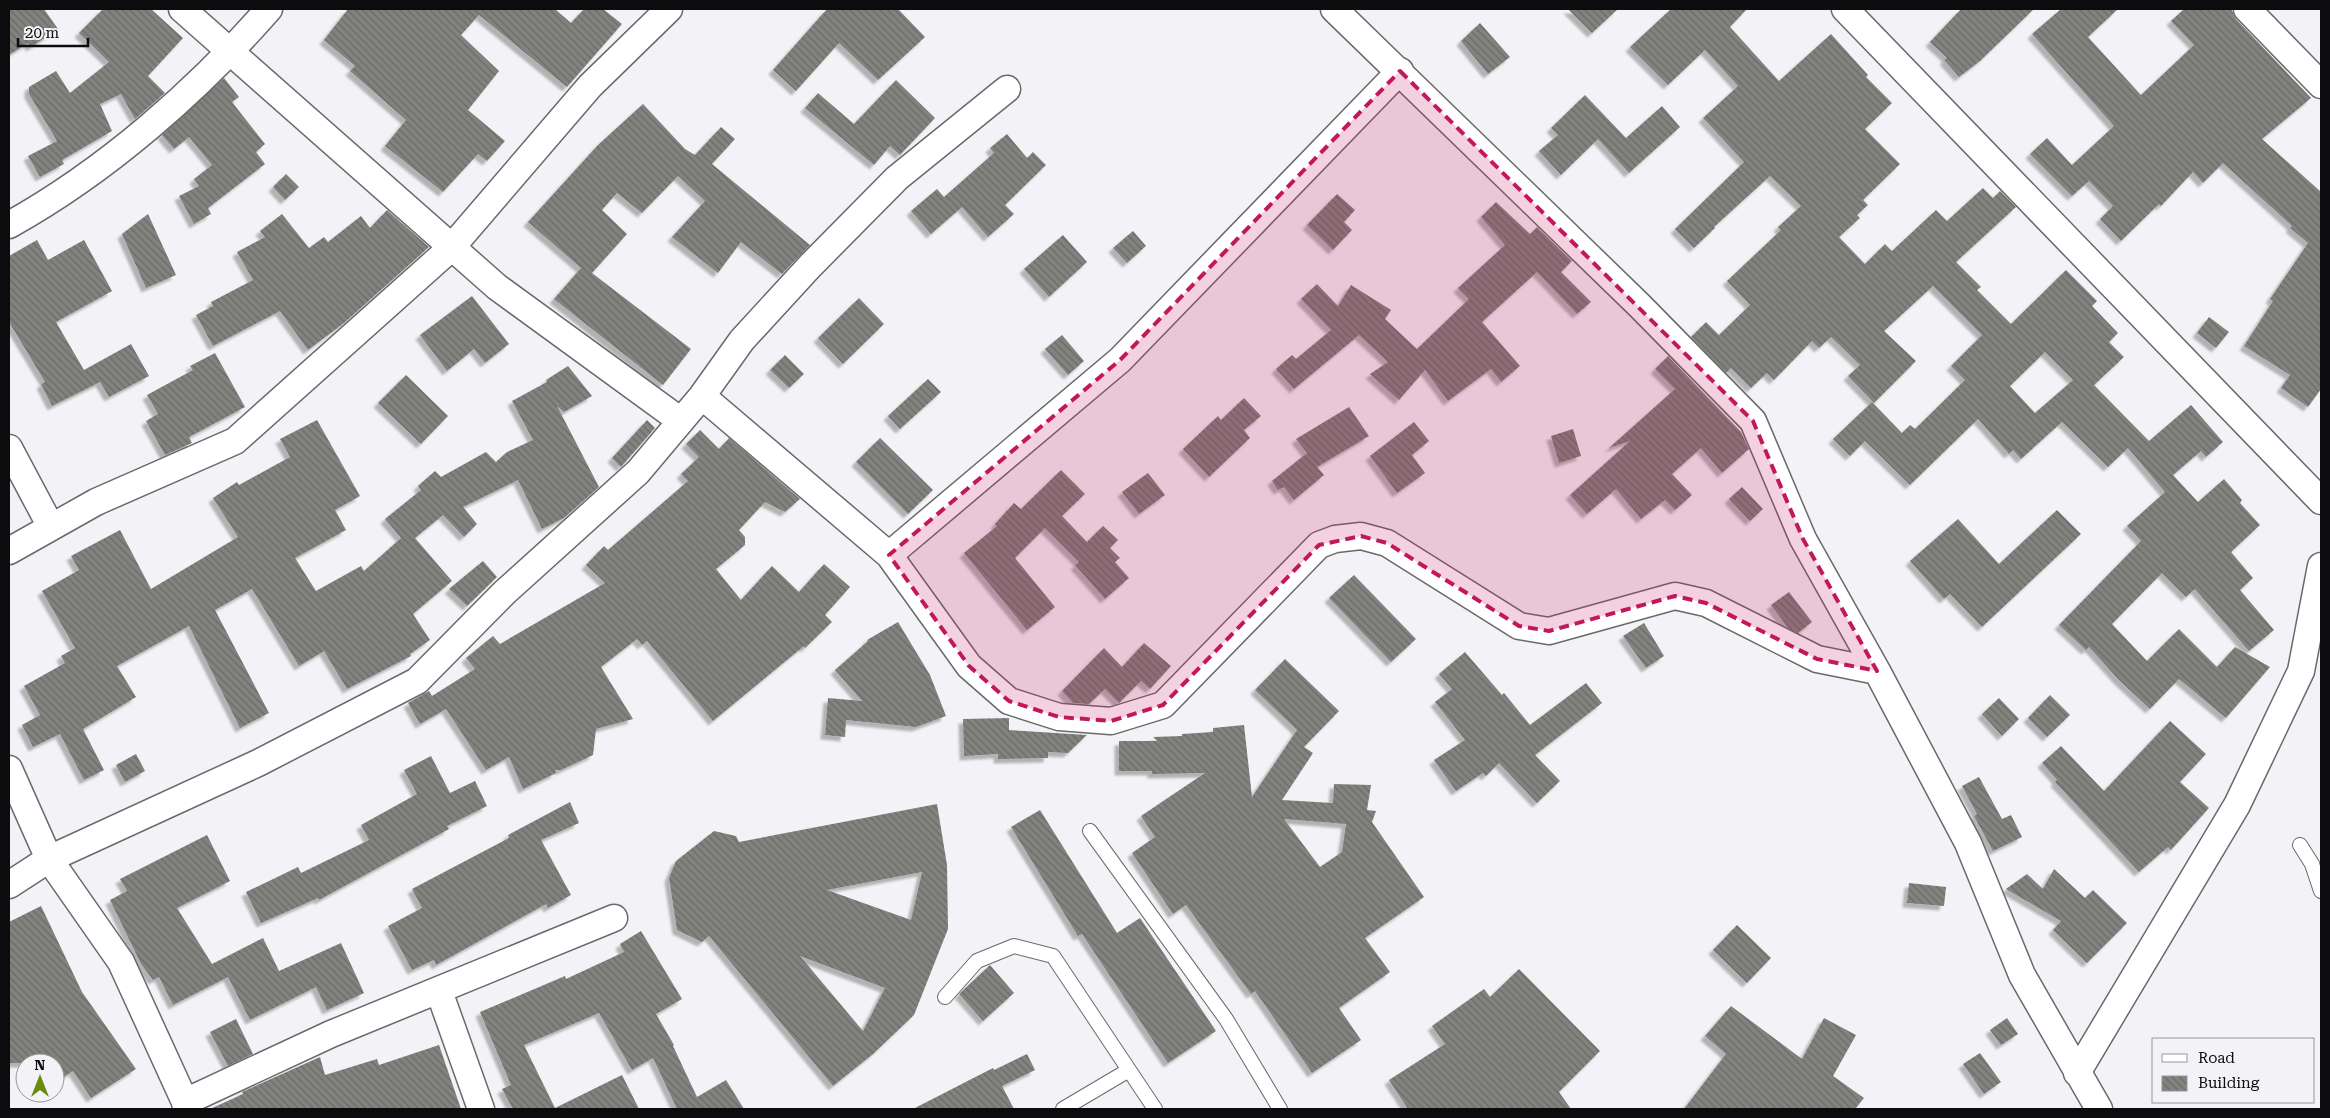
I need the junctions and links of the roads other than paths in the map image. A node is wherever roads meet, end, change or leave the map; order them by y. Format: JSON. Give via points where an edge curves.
{"nodes":[{"id":1,"x":182,"y":9,"type":"edge"},
{"id":2,"x":269,"y":9,"type":"edge"},
{"id":3,"x":669,"y":9,"type":"edge"},
{"id":4,"x":1334,"y":9,"type":"edge"},
{"id":5,"x":1845,"y":9,"type":"edge"},
{"id":6,"x":2247,"y":9,"type":"edge"},
{"id":7,"x":232,"y":51,"type":"junction"},
{"id":8,"x":1400,"y":71,"type":"junction"},
{"id":9,"x":2321,"y":85,"type":"edge"},
{"id":10,"x":1007,"y":89,"type":"dead end"},
{"id":11,"x":9,"y":225,"type":"edge"},
{"id":12,"x":451,"y":248,"type":"junction"},
{"id":13,"x":702,"y":396,"type":"junction"},
{"id":14,"x":681,"y":421,"type":"junction"},
{"id":15,"x":9,"y":448,"type":"edge"},
{"id":16,"x":2321,"y":501,"type":"edge"},
{"id":17,"x":51,"y":527,"type":"junction"},
{"id":18,"x":9,"y":551,"type":"edge"},
{"id":19,"x":889,"y":555,"type":"junction"},
{"id":20,"x":2321,"y":566,"type":"edge"},
{"id":21,"x":1877,"y":671,"type":"junction"},
{"id":22,"x":9,"y":769,"type":"edge"},
{"id":23,"x":1090,"y":831,"type":"dead end"},
{"id":24,"x":2300,"y":845,"type":"dead end"},
{"id":25,"x":49,"y":859,"type":"junction"},
{"id":26,"x":9,"y":885,"type":"edge"},
{"id":27,"x":2321,"y":891,"type":"edge"},
{"id":28,"x":614,"y":918,"type":"dead end"},
{"id":29,"x":439,"y":991,"type":"junction"},
{"id":30,"x":945,"y":997,"type":"dead end"},
{"id":31,"x":1129,"y":1070,"type":"junction"},
{"id":32,"x":2077,"y":1073,"type":"junction"},
{"id":33,"x":186,"y":1106,"type":"edge"},
{"id":34,"x":481,"y":1109,"type":"edge"},
{"id":35,"x":1063,"y":1109,"type":"edge"},
{"id":36,"x":1155,"y":1109,"type":"edge"},
{"id":37,"x":1280,"y":1109,"type":"edge"},
{"id":38,"x":2099,"y":1109,"type":"edge"}],
"edges":[{"from":1,"to":7,"type":"street"},
{"from":2,"to":7,"type":"street"},
{"from":3,"to":12,"type":"street","via":[[590,86]]},
{"from":4,"to":8,"type":"street"},
{"from":5,"to":16,"type":"street"},
{"from":6,"to":9,"type":"street"},
{"from":7,"to":11,"type":"street","via":[[144,133],[37,210]]},
{"from":7,"to":12,"type":"street"},
{"from":8,"to":19,"type":"street","via":[[1120,360]]},
{"from":8,"to":21,"type":"street","via":[[1753,421],[1803,539]]},
{"from":10,"to":13,"type":"street","via":[[898,178],[871,205],[742,340]]},
{"from":12,"to":14,"type":"street","via":[[497,287]]},
{"from":12,"to":17,"type":"street","via":[[235,441],[96,502]]},
{"from":13,"to":14,"type":"street"},
{"from":13,"to":19,"type":"street"},
{"from":14,"to":25,"type":"street","via":[[638,472],[505,592],[417,681],[258,763]]},
{"from":15,"to":17,"type":"street"},
{"from":17,"to":18,"type":"street"},
{"from":19,"to":21,"type":"street","via":[[969,666],[1009,701],[1059,717],[1111,721],[1163,706],[1319,545],[1335,539],[1361,536],[1387,543],[1519,626],[1549,631],[1675,596],[1706,603],[1817,659]]},
{"from":20,"to":32,"type":"street","via":[[2301,671],[2237,805]]},
{"from":21,"to":32,"type":"street","via":[[1968,843],[2022,975]]},
{"from":22,"to":25,"type":"street"},
{"from":23,"to":37,"type":"lane","via":[[1226,1019]]},
{"from":24,"to":27,"type":"lane","via":[[2312,864]]},
{"from":25,"to":26,"type":"street"},
{"from":25,"to":33,"type":"street","via":[[121,962]]},
{"from":28,"to":29,"type":"street"},
{"from":29,"to":33,"type":"street","via":[[331,1034]]},
{"from":29,"to":34,"type":"street"},
{"from":30,"to":31,"type":"lane","via":[[977,961],[1014,946],[1053,956]]},
{"from":31,"to":35,"type":"lane"},
{"from":31,"to":36,"type":"lane"},
{"from":32,"to":38,"type":"street"}]}
